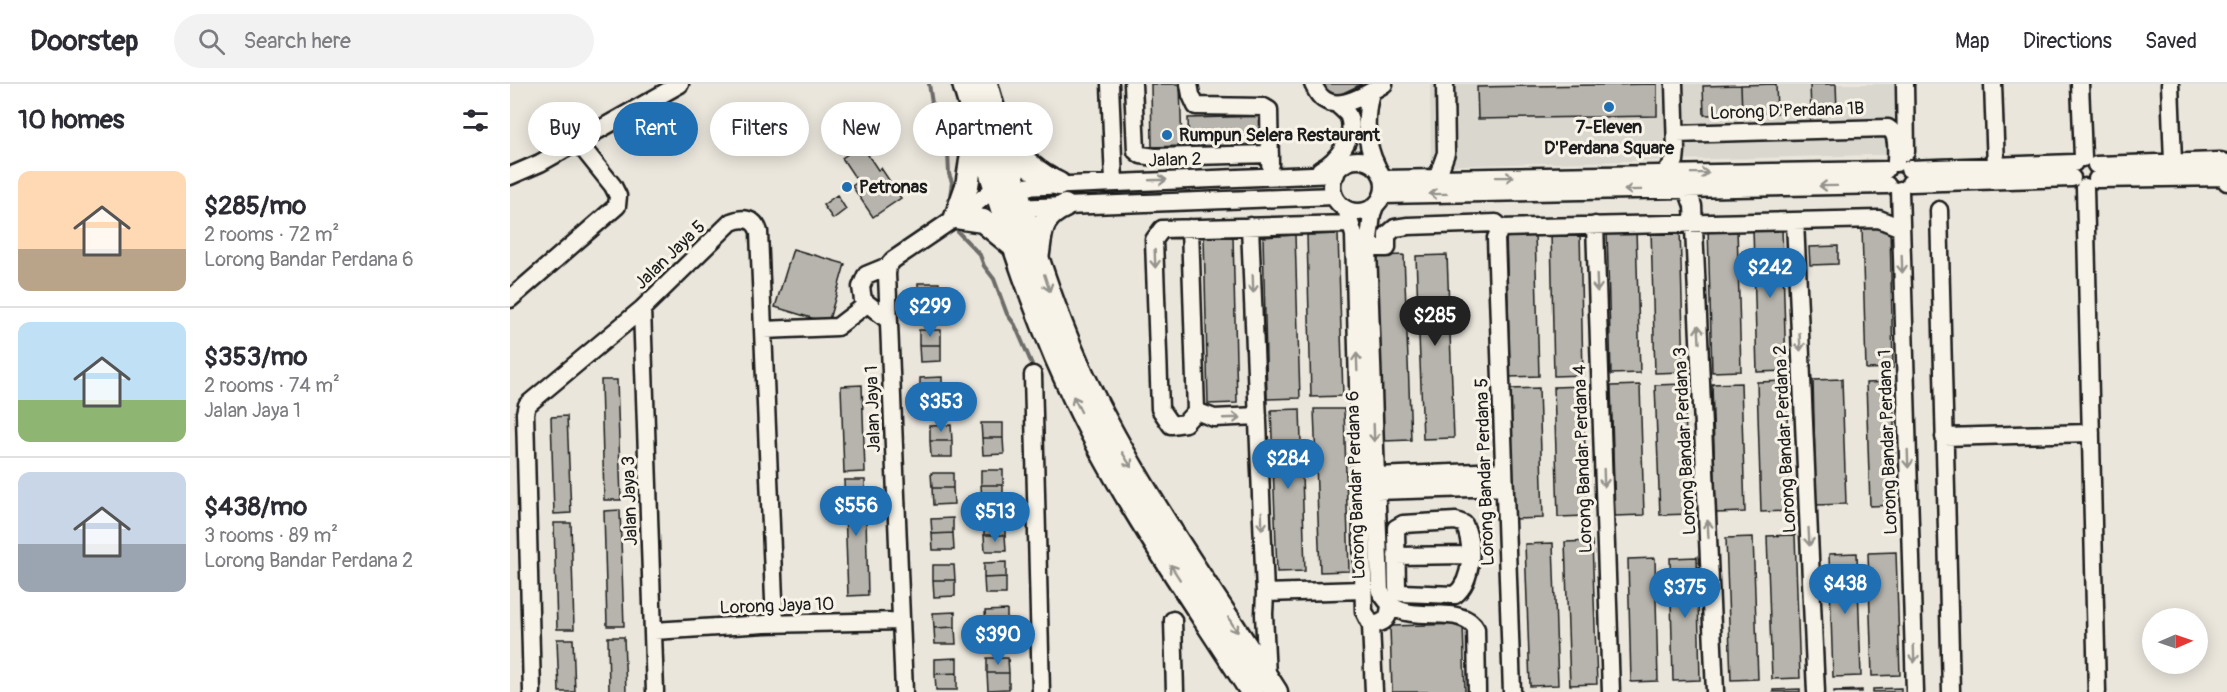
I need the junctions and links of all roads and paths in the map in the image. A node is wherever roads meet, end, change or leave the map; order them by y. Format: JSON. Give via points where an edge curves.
{"nodes":[{"id":1,"x":680,"y":84,"type":"edge"},
{"id":2,"x":964,"y":84,"type":"edge"},
{"id":3,"x":986,"y":84,"type":"edge"},
{"id":4,"x":1110,"y":84,"type":"edge"},
{"id":5,"x":1133,"y":84,"type":"edge"},
{"id":6,"x":1189,"y":84,"type":"edge"},
{"id":7,"x":1313,"y":84,"type":"edge"},
{"id":8,"x":1445,"y":84,"type":"edge"},
{"id":9,"x":1674,"y":84,"type":"edge"},
{"id":10,"x":1905,"y":84,"type":"edge"},
{"id":11,"x":1993,"y":84,"type":"edge"},
{"id":12,"x":2080,"y":84,"type":"edge"},
{"id":13,"x":2170,"y":84,"type":"edge"},
{"id":14,"x":1377,"y":88,"type":"edge"},
{"id":15,"x":970,"y":102,"type":"edge"},
{"id":16,"x":991,"y":102,"type":"edge"},
{"id":17,"x":1338,"y":105,"type":"junction"},
{"id":18,"x":601,"y":128,"type":"edge"},
{"id":19,"x":1676,"y":134,"type":"junction"},
{"id":20,"x":1270,"y":154,"type":"junction"},
{"id":21,"x":552,"y":156,"type":"edge"},
{"id":22,"x":589,"y":156,"type":"edge"},
{"id":23,"x":971,"y":156,"type":"edge"},
{"id":24,"x":991,"y":156,"type":"edge"},
{"id":25,"x":1003,"y":156,"type":"edge"},
{"id":26,"x":1020,"y":156,"type":"edge"},
{"id":27,"x":2173,"y":162,"type":"junction"},
{"id":28,"x":1996,"y":167,"type":"junction"},
{"id":29,"x":2084,"y":172,"type":"junction"},
{"id":30,"x":1335,"y":174,"type":"junction"},
{"id":31,"x":1665,"y":174,"type":"junction"},
{"id":32,"x":1311,"y":175,"type":"junction"},
{"id":33,"x":1270,"y":176,"type":"junction"},
{"id":34,"x":510,"y":177,"type":"edge"},
{"id":35,"x":2227,"y":177,"type":"edge"},
{"id":36,"x":1437,"y":178,"type":"junction"},
{"id":37,"x":1899,"y":179,"type":"junction"},
{"id":38,"x":1114,"y":182,"type":"junction"},
{"id":39,"x":2227,"y":182,"type":"edge"},
{"id":40,"x":1059,"y":184,"type":"junction"},
{"id":41,"x":1380,"y":187,"type":"junction"},
{"id":42,"x":1687,"y":189,"type":"junction"},
{"id":43,"x":1334,"y":196,"type":"junction"},
{"id":44,"x":1009,"y":198,"type":"junction"},
{"id":45,"x":1065,"y":206,"type":"junction"},
{"id":46,"x":1939,"y":210,"type":"dead end"},
{"id":47,"x":965,"y":211,"type":"junction"},
{"id":48,"x":1348,"y":216,"type":"junction"},
{"id":49,"x":1879,"y":219,"type":"junction"},
{"id":50,"x":1795,"y":221,"type":"junction"},
{"id":51,"x":1694,"y":223,"type":"junction"},
{"id":52,"x":1595,"y":225,"type":"junction"},
{"id":53,"x":1250,"y":226,"type":"junction"},
{"id":54,"x":1506,"y":227,"type":"junction"},
{"id":55,"x":1190,"y":228,"type":"junction"},
{"id":56,"x":1901,"y":228,"type":"junction"},
{"id":57,"x":1016,"y":248,"type":"junction"},
{"id":58,"x":1368,"y":248,"type":"junction"},
{"id":59,"x":1038,"y":255,"type":"junction"},
{"id":60,"x":888,"y":266,"type":"junction"},
{"id":61,"x":510,"y":299,"type":"edge"},
{"id":62,"x":867,"y":304,"type":"junction"},
{"id":63,"x":642,"y":309,"type":"junction"},
{"id":64,"x":888,"y":320,"type":"junction"},
{"id":65,"x":763,"y":330,"type":"junction"},
{"id":66,"x":1033,"y":375,"type":"dead end"},
{"id":67,"x":1197,"y":411,"type":"junction"},
{"id":68,"x":1258,"y":416,"type":"junction"},
{"id":69,"x":2091,"y":433,"type":"junction"},
{"id":70,"x":1944,"y":437,"type":"junction"},
{"id":71,"x":1505,"y":479,"type":"junction"},
{"id":72,"x":1376,"y":483,"type":"junction"},
{"id":73,"x":1377,"y":508,"type":"junction"},
{"id":74,"x":1396,"y":528,"type":"junction"},
{"id":75,"x":1469,"y":555,"type":"junction"},
{"id":76,"x":1396,"y":556,"type":"junction"},
{"id":77,"x":1363,"y":590,"type":"junction"},
{"id":78,"x":1265,"y":593,"type":"junction"},
{"id":79,"x":1455,"y":595,"type":"junction"},
{"id":80,"x":1390,"y":605,"type":"junction"},
{"id":81,"x":1457,"y":616,"type":"junction"},
{"id":82,"x":1173,"y":620,"type":"dead end"},
{"id":83,"x":901,"y":621,"type":"junction"},
{"id":84,"x":775,"y":624,"type":"junction"},
{"id":85,"x":1371,"y":625,"type":"junction"},
{"id":86,"x":654,"y":631,"type":"junction"},
{"id":87,"x":1265,"y":687,"type":"edge"},
{"id":88,"x":532,"y":692,"type":"edge"},
{"id":89,"x":655,"y":692,"type":"edge"},
{"id":90,"x":904,"y":692,"type":"edge"},
{"id":91,"x":1041,"y":692,"type":"edge"},
{"id":92,"x":1175,"y":692,"type":"edge"},
{"id":93,"x":1374,"y":692,"type":"edge"},
{"id":94,"x":1477,"y":692,"type":"edge"},
{"id":95,"x":1512,"y":692,"type":"edge"},
{"id":96,"x":1611,"y":692,"type":"edge"},
{"id":97,"x":1715,"y":692,"type":"edge"},
{"id":98,"x":1816,"y":692,"type":"edge"},
{"id":99,"x":1915,"y":692,"type":"edge"},
{"id":100,"x":1951,"y":692,"type":"edge"},
{"id":101,"x":2097,"y":692,"type":"edge"}],
"edges":[{"from":1,"to":18,"type":"street"},
{"from":2,"to":15,"type":"highway"},
{"from":3,"to":16,"type":"highway"},
{"from":4,"to":38,"type":"street"},
{"from":5,"to":20,"type":"street","via":[[1136,151],[1141,155]]},
{"from":6,"to":20,"type":"street","via":[[1196,106],[1269,110]]},
{"from":7,"to":17,"type":"street","via":[[1325,101]]},
{"from":8,"to":36,"type":"street","via":[[1446,153]]},
{"from":9,"to":19,"type":"street"},
{"from":10,"to":37,"type":"street"},
{"from":11,"to":28,"type":"street"},
{"from":12,"to":29,"type":"street"},
{"from":13,"to":27,"type":"street"},
{"from":14,"to":17,"type":"street"},
{"from":14,"to":41,"type":"street","via":[[1366,109],[1367,138]]},
{"from":17,"to":32,"type":"street","via":[[1348,116],[1348,137],[1326,167]]},
{"from":19,"to":31,"type":"street","via":[[1675,161]]},
{"from":19,"to":37,"type":"street","name":"Lorong D'Perdana 1B","via":[[1888,128],[1895,136]]},
{"from":20,"to":33,"type":"street"},
{"from":21,"to":34,"type":"street"},
{"from":22,"to":61,"type":"street","via":[[613,186],[617,206]]},
{"from":23,"to":47,"type":"highway"},
{"from":24,"to":44,"type":"highway"},
{"from":25,"to":44,"type":"highway"},
{"from":26,"to":40,"type":"highway","via":[[1045,178]]},
{"from":27,"to":29,"type":"street"},
{"from":27,"to":35,"type":"street","via":[[2224,162]]},
{"from":28,"to":29,"type":"street"},
{"from":28,"to":37,"type":"street"},
{"from":29,"to":35,"type":"street"},
{"from":29,"to":37,"type":"street"},
{"from":29,"to":69,"type":"street"},
{"from":30,"to":32,"type":"street","name":"Jalan 2"},
{"from":30,"to":41,"type":"street","via":[[1356,160],[1364,161]]},
{"from":30,"to":43,"type":"street"},
{"from":36,"to":31,"type":"street","one_way":true},
{"from":31,"to":37,"type":"street","one_way":true},
{"from":32,"to":33,"type":"street","name":"Jalan 2"},
{"from":38,"to":33,"type":"street","name":"Jalan 2","one_way":true},
{"from":35,"to":39,"type":"street"},
{"from":36,"to":41,"type":"street"},
{"from":37,"to":42,"type":"street","one_way":true},
{"from":37,"to":49,"type":"street"},
{"from":37,"to":56,"type":"street","name":"Lorong Bandar Perdana 1"},
{"from":38,"to":40,"type":"street","name":"Jalan 2"},
{"from":40,"to":44,"type":"street","name":"Jalan 2"},
{"from":42,"to":41,"type":"street","one_way":true},
{"from":41,"to":48,"type":"street","via":[[1361,212]]},
{"from":41,"to":58,"type":"street","name":"Lorong Bandar Perdana 6"},
{"from":42,"to":51,"type":"street","name":"Lorong Bandar Perdana 3","via":[[1694,206]]},
{"from":43,"to":45,"type":"street"},
{"from":43,"to":48,"type":"street"},
{"from":44,"to":45,"type":"street"},
{"from":44,"to":47,"type":"street"},
{"from":44,"to":57,"type":"highway"},
{"from":44,"to":59,"type":"highway"},
{"from":45,"to":59,"type":"highway","via":[[1048,217],[1041,229]]},
{"from":46,"to":70,"type":"street"},
{"from":47,"to":57,"type":"highway"},
{"from":47,"to":60,"type":"street"},
{"from":48,"to":53,"type":"street"},
{"from":77,"to":48,"type":"street","one_way":true,"via":[[1354,235]]},
{"from":49,"to":50,"type":"street"},
{"from":49,"to":56,"type":"street"},
{"from":50,"to":51,"type":"street"},
{"from":50,"to":98,"type":"street","name":"Lorong Bandar Perdana 2","one_way":true},
{"from":51,"to":52,"type":"street"},
{"from":97,"to":51,"type":"street","name":"Lorong Bandar Perdana 3","one_way":true},
{"from":52,"to":54,"type":"street"},
{"from":52,"to":96,"type":"street","name":"Lorong Bandar Perdana 4","one_way":true},
{"from":53,"to":55,"type":"street"},
{"from":53,"to":68,"type":"street","one_way":true},
{"from":54,"to":58,"type":"street","via":[[1496,223],[1408,226],[1395,228],[1387,235],[1387,248]]},
{"from":54,"to":71,"type":"street","name":"Lorong Bandar Perdana 5","via":[[1496,237]]},
{"from":55,"to":67,"type":"street"},
{"from":55,"to":67,"type":"street","one_way":true,"via":[[1162,229],[1154,240],[1160,409],[1171,425],[1185,423]]},
{"from":56,"to":99,"type":"street","name":"Lorong Bandar Perdana 1","one_way":true},
{"from":87,"to":57,"type":"highway","one_way":true,"via":[[1145,525],[1105,459],[1068,385]]},
{"from":58,"to":72,"type":"street","name":"Lorong Bandar Perdana 6","one_way":true},
{"from":59,"to":87,"type":"highway","one_way":true,"via":[[1061,324],[1117,443]]},
{"from":60,"to":62,"type":"street","via":[[866,275],[861,294]]},
{"from":60,"to":64,"type":"street","name":"Jalan Jaya 1"},
{"from":62,"to":64,"type":"street"},
{"from":62,"to":65,"type":"street","via":[[837,327]]},
{"from":63,"to":65,"type":"street","name":"Jalan Jaya 5","via":[[731,222],[749,220],[759,232]]},
{"from":63,"to":86,"type":"street","name":"Jalan Jaya 3"},
{"from":63,"to":88,"type":"street","name":"Jalan Jaya 5","via":[[527,405]]},
{"from":64,"to":83,"type":"street","name":"Jalan Jaya 1"},
{"from":65,"to":84,"type":"street","name":"Jalan Jaya 5"},
{"from":66,"to":91,"type":"street"},
{"from":67,"to":68,"type":"street","one_way":true,"via":[[1214,418]]},
{"from":68,"to":78,"type":"street","one_way":true},
{"from":69,"to":70,"type":"street"},
{"from":69,"to":101,"type":"street"},
{"from":70,"to":100,"type":"street"},
{"from":71,"to":72,"type":"street"},
{"from":71,"to":95,"type":"street","name":"Lorong Bandar Perdana 5"},
{"from":72,"to":73,"type":"street","name":"Lorong Bandar Perdana 6"},
{"from":73,"to":74,"type":"street"},
{"from":73,"to":80,"type":"street","name":"Lorong Bandar Perdana 6","via":[[1380,591]]},
{"from":74,"to":75,"type":"street","via":[[1400,524],[1456,521],[1464,524],[1470,536]]},
{"from":74,"to":76,"type":"street"},
{"from":75,"to":76,"type":"street"},
{"from":75,"to":79,"type":"street","via":[[1468,578]]},
{"from":76,"to":79,"type":"street","via":[[1397,588],[1401,592]]},
{"from":77,"to":78,"type":"street"},
{"from":77,"to":85,"type":"street","via":[[1364,611]]},
{"from":78,"to":87,"type":"street"},
{"from":79,"to":81,"type":"street"},
{"from":80,"to":81,"type":"street","via":[[1413,615]]},
{"from":80,"to":85,"type":"street","via":[[1386,621]]},
{"from":81,"to":94,"type":"street","via":[[1467,619],[1476,629]]},
{"from":82,"to":92,"type":"street"},
{"from":83,"to":84,"type":"street","name":"Lorong Jaya 10"},
{"from":83,"to":90,"type":"street","name":"Jalan Jaya 1"},
{"from":84,"to":86,"type":"street","name":"Lorong Jaya 10"},
{"from":85,"to":93,"type":"street"},
{"from":86,"to":89,"type":"street","name":"Jalan Jaya 3"}]}
